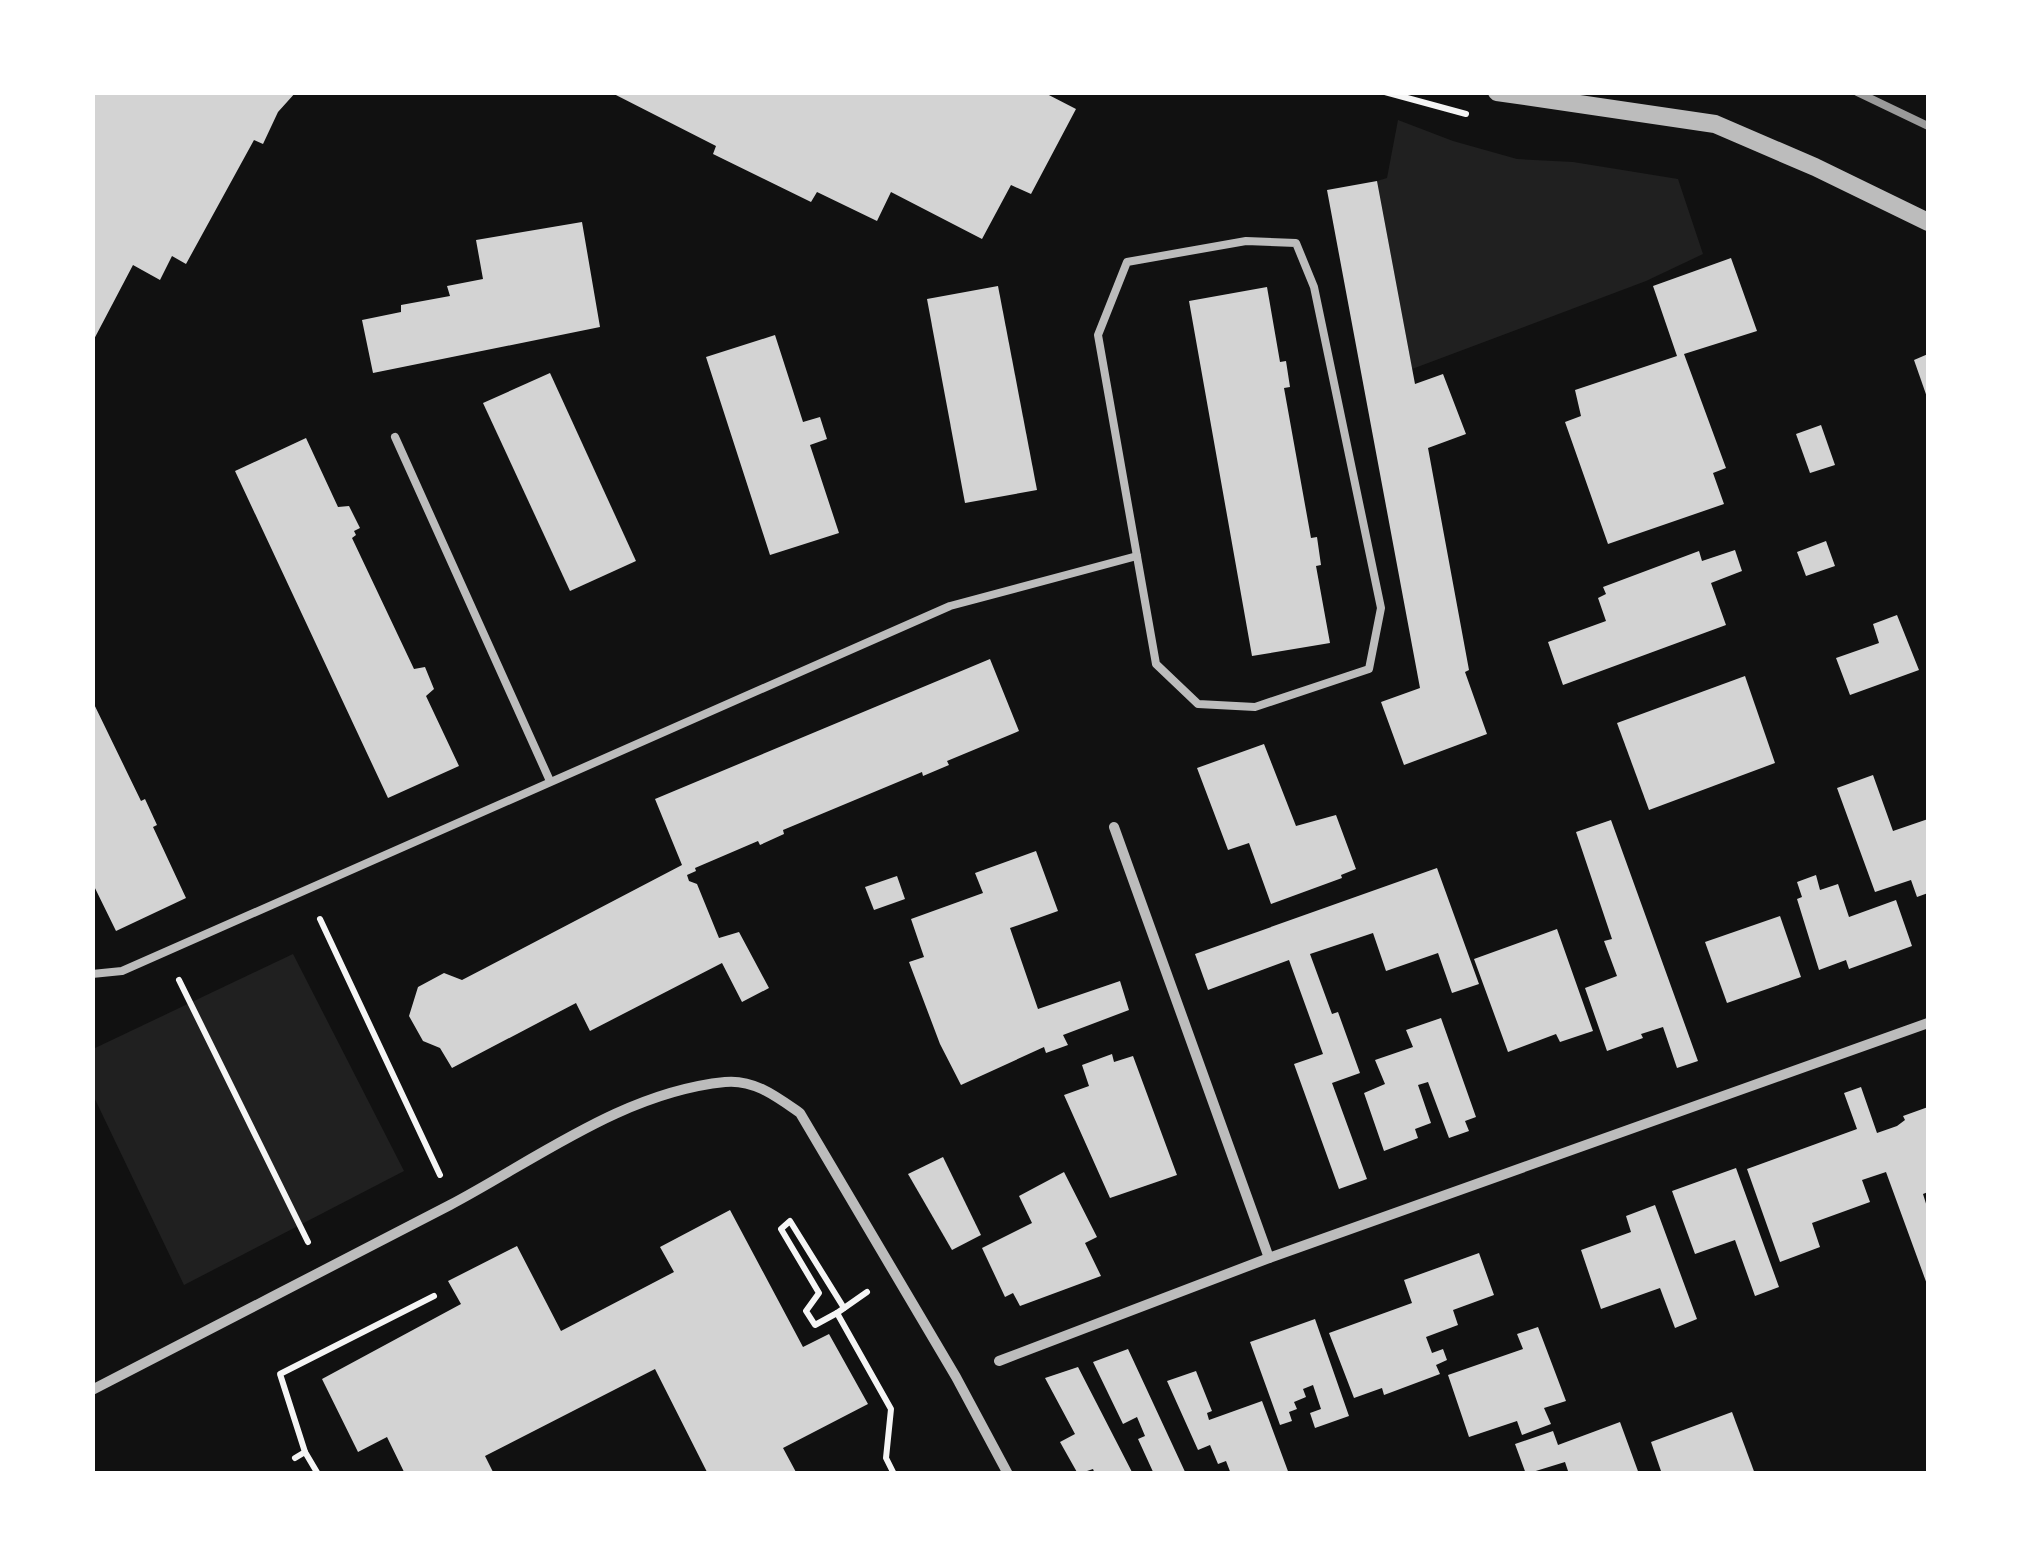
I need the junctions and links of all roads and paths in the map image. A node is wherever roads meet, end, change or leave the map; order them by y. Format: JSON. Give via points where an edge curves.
{"nodes":[{"id":1,"x":1497,"y":92,"type":"edge"},
{"id":2,"x":1928,"y":222,"type":"edge"},
{"id":3,"x":395,"y":438,"type":"dead end"},
{"id":4,"x":1137,"y":556,"type":"junction"},
{"id":5,"x":550,"y":782,"type":"junction"},
{"id":6,"x":1114,"y":827,"type":"dead end"},
{"id":7,"x":306,"y":891,"type":"junction"},
{"id":8,"x":166,"y":952,"type":"junction"},
{"id":9,"x":92,"y":974,"type":"edge"},
{"id":10,"x":1928,"y":1023,"type":"edge"},
{"id":11,"x":453,"y":1203,"type":"junction"},
{"id":12,"x":1270,"y":1258,"type":"junction"},
{"id":13,"x":321,"y":1271,"type":"junction"},
{"id":14,"x":894,"y":1272,"type":"junction"},
{"id":15,"x":434,"y":1296,"type":"dead end"},
{"id":16,"x":840,"y":1310,"type":"junction"},
{"id":17,"x":998,"y":1361,"type":"dead end"},
{"id":18,"x":92,"y":1390,"type":"edge"},
{"id":19,"x":305,"y":1452,"type":"junction"},
{"id":20,"x":295,"y":1458,"type":"dead end"},
{"id":21,"x":318,"y":1474,"type":"edge"},
{"id":22,"x":894,"y":1474,"type":"edge"},
{"id":23,"x":1008,"y":1474,"type":"edge"}],
"edges":[{"from":1,"to":2,"type":"street","via":[[1715,124]]},
{"from":3,"to":5,"type":"lane"},
{"from":4,"to":4,"type":"lane","via":[[1156,664],[1198,704],[1255,707],[1369,669],[1381,608],[1314,287],[1296,243],[1246,241],[1127,262],[1098,335]]},
{"from":4,"to":5,"type":"lane","via":[[950,606]]},
{"from":5,"to":7,"type":"lane"},
{"from":6,"to":12,"type":"street"},
{"from":7,"to":8,"type":"lane"},
{"from":7,"to":11,"type":"path"},
{"from":8,"to":9,"type":"lane","via":[[122,971]]},
{"from":8,"to":13,"type":"path"},
{"from":10,"to":12,"type":"street"},
{"from":11,"to":13,"type":"street"},
{"from":11,"to":14,"type":"street","via":[[602,1120],[679,1090],[730,1082],[765,1088],[800,1113]]},
{"from":12,"to":17,"type":"street"},
{"from":13,"to":18,"type":"street"},
{"from":14,"to":16,"type":"path"},
{"from":14,"to":23,"type":"street"},
{"from":15,"to":19,"type":"path","via":[[280,1374]]},
{"from":16,"to":16,"type":"path","via":[[790,1222],[780,1229],[819,1293],[806,1311],[816,1325]]},
{"from":16,"to":22,"type":"path","via":[[891,1409],[886,1458]]},
{"from":19,"to":20,"type":"path"},
{"from":19,"to":21,"type":"path"}]}
